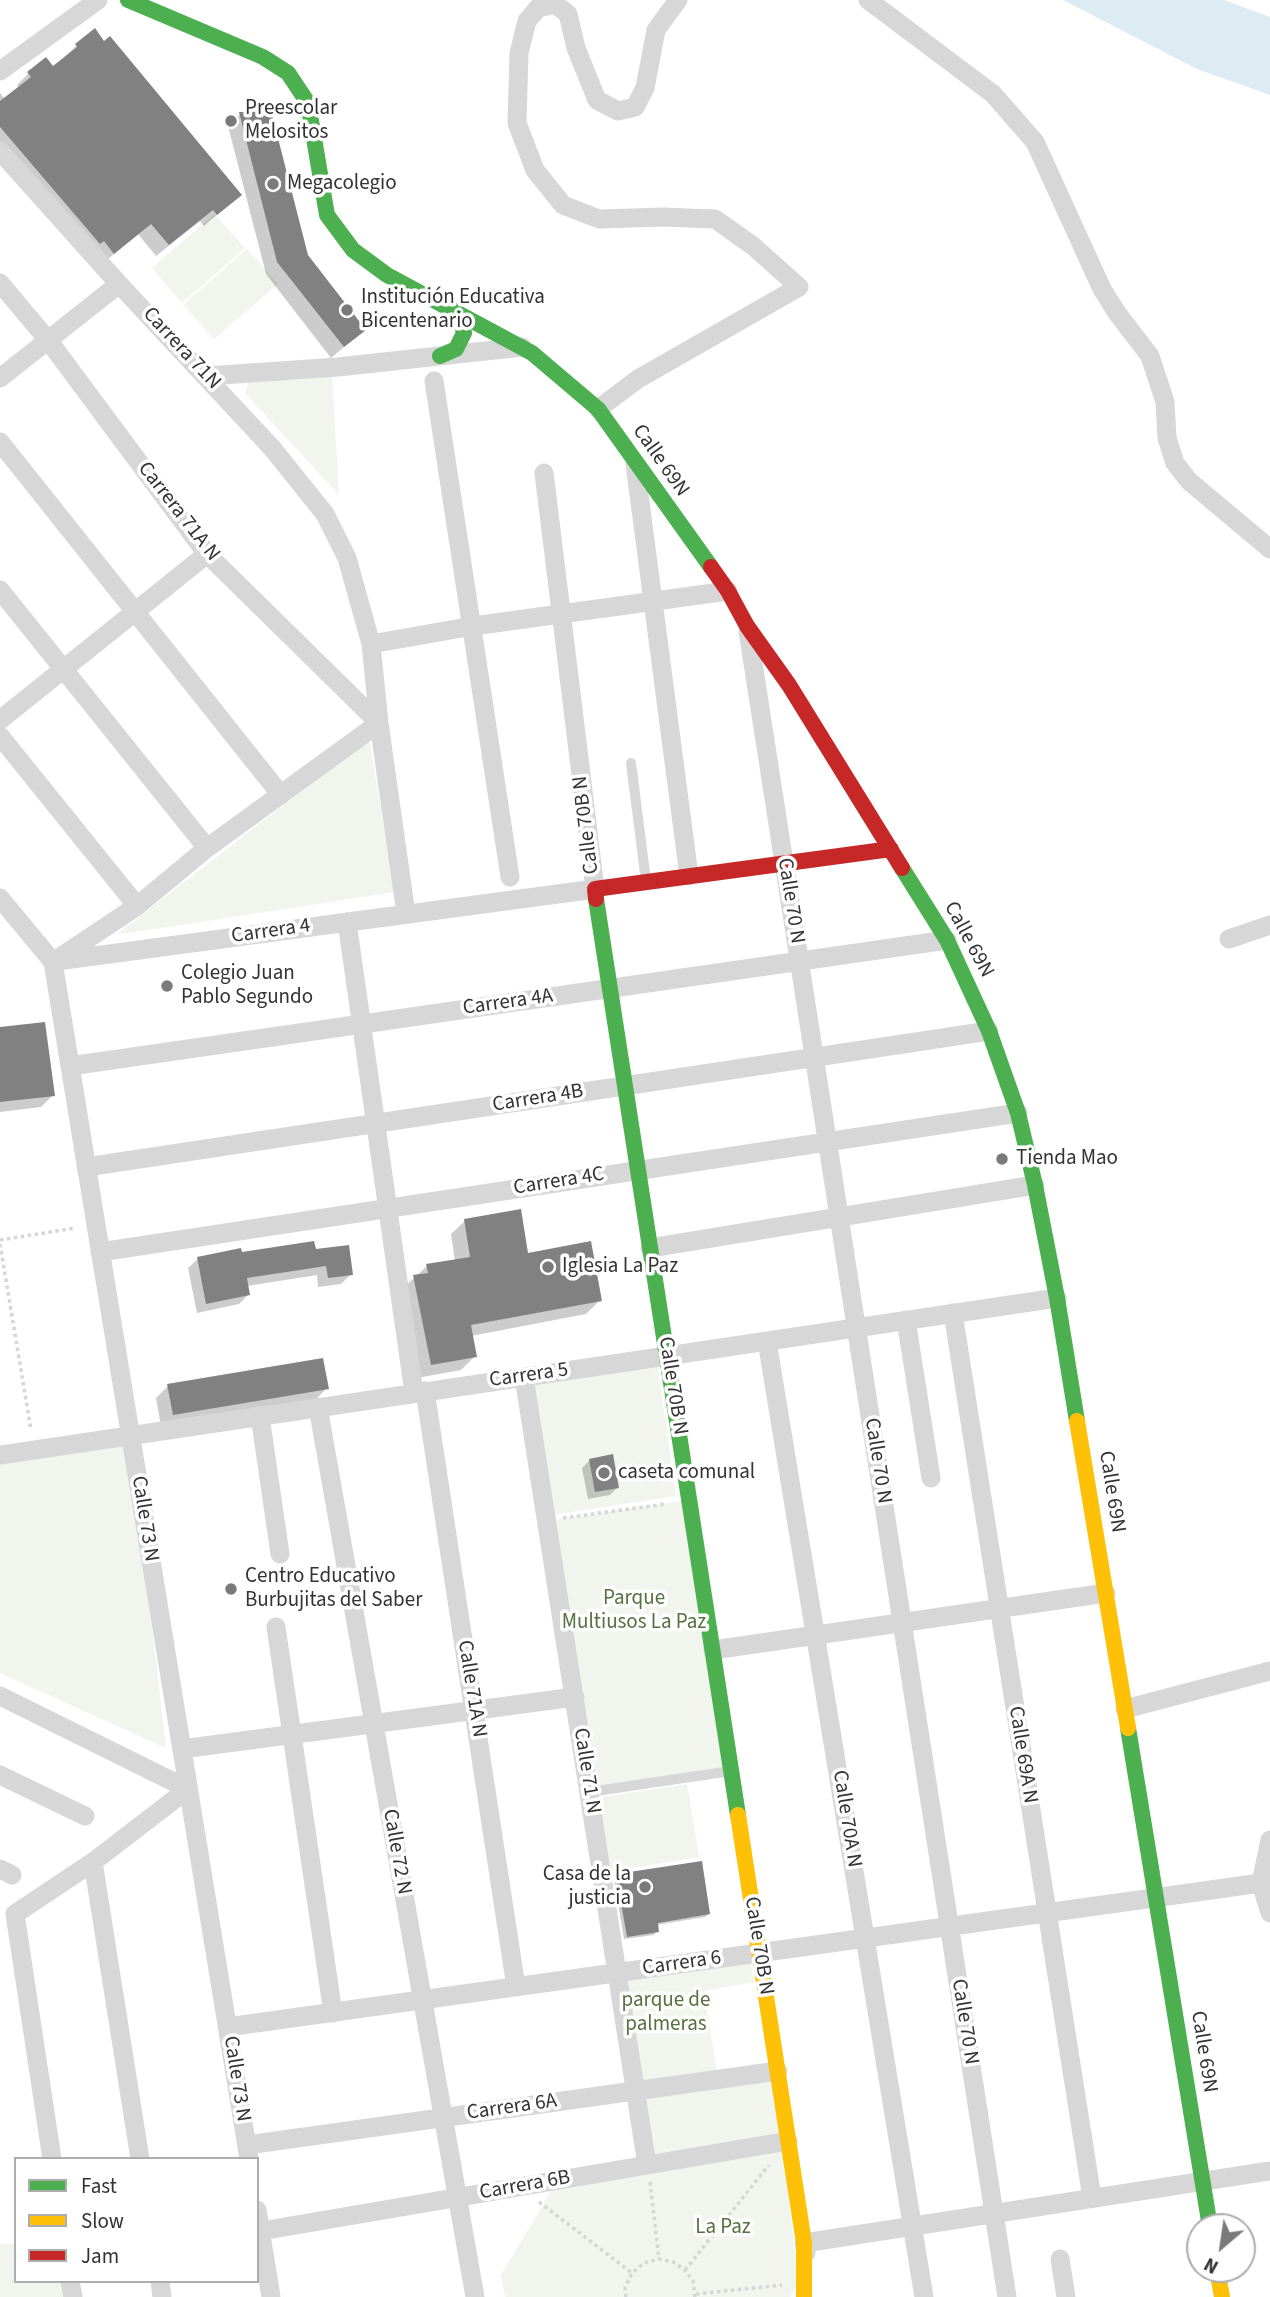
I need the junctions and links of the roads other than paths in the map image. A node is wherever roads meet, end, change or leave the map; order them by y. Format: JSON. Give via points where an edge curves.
{"nodes":[{"id":1,"x":97,"y":0,"type":"edge"},
{"id":2,"x":128,"y":0,"type":"edge"},
{"id":3,"x":678,"y":0,"type":"edge"},
{"id":4,"x":868,"y":0,"type":"edge"},
{"id":5,"x":0,"y":71,"type":"edge"},
{"id":6,"x":0,"y":151,"type":"edge"},
{"id":7,"x":0,"y":283,"type":"edge"},
{"id":8,"x":119,"y":284,"type":"junction"},
{"id":9,"x":447,"y":305,"type":"junction"},
{"id":10,"x":48,"y":340,"type":"junction"},
{"id":11,"x":523,"y":347,"type":"junction"},
{"id":12,"x":440,"y":356,"type":"junction"},
{"id":13,"x":207,"y":376,"type":"junction"},
{"id":14,"x":0,"y":378,"type":"edge"},
{"id":15,"x":434,"y":381,"type":"dead end"},
{"id":16,"x":598,"y":409,"type":"junction"},
{"id":17,"x":0,"y":442,"type":"edge"},
{"id":18,"x":634,"y":461,"type":"junction"},
{"id":19,"x":544,"y":473,"type":"dead end"},
{"id":20,"x":1270,"y":549,"type":"edge"},
{"id":21,"x":207,"y":554,"type":"junction"},
{"id":22,"x":0,"y":590,"type":"edge"},
{"id":23,"x":728,"y":592,"type":"junction"},
{"id":24,"x":653,"y":602,"type":"junction"},
{"id":25,"x":135,"y":612,"type":"junction"},
{"id":26,"x":561,"y":614,"type":"junction"},
{"id":27,"x":473,"y":626,"type":"junction"},
{"id":28,"x":747,"y":626,"type":"junction"},
{"id":29,"x":371,"y":644,"type":"junction"},
{"id":30,"x":64,"y":669,"type":"junction"},
{"id":31,"x":0,"y":720,"type":"edge"},
{"id":32,"x":379,"y":723,"type":"junction"},
{"id":33,"x":0,"y":736,"type":"edge"},
{"id":34,"x":631,"y":763,"type":"dead end"},
{"id":35,"x":281,"y":795,"type":"junction"},
{"id":36,"x":208,"y":848,"type":"junction"},
{"id":37,"x":891,"y":849,"type":"junction"},
{"id":38,"x":784,"y":863,"type":"junction"},
{"id":39,"x":689,"y":876,"type":"junction"},
{"id":40,"x":510,"y":877,"type":"dead end"},
{"id":41,"x":646,"y":882,"type":"junction"},
{"id":42,"x":595,"y":889,"type":"junction"},
{"id":43,"x":0,"y":898,"type":"edge"},
{"id":44,"x":137,"y":906,"type":"junction"},
{"id":45,"x":406,"y":914,"type":"junction"},
{"id":46,"x":16,"y":917,"type":"junction"},
{"id":47,"x":347,"y":922,"type":"junction"},
{"id":48,"x":1270,"y":925,"type":"edge"},
{"id":49,"x":0,"y":930,"type":"edge"},
{"id":50,"x":1229,"y":939,"type":"dead end"},
{"id":51,"x":947,"y":940,"type":"junction"},
{"id":52,"x":799,"y":961,"type":"junction"},
{"id":53,"x":52,"y":962,"type":"junction"},
{"id":54,"x":610,"y":989,"type":"junction"},
{"id":55,"x":362,"y":1024,"type":"junction"},
{"id":56,"x":989,"y":1031,"type":"junction"},
{"id":57,"x":814,"y":1057,"type":"junction"},
{"id":58,"x":70,"y":1066,"type":"junction"},
{"id":59,"x":625,"y":1086,"type":"junction"},
{"id":60,"x":1018,"y":1113,"type":"junction"},
{"id":61,"x":376,"y":1123,"type":"junction"},
{"id":62,"x":827,"y":1142,"type":"junction"},
{"id":63,"x":86,"y":1167,"type":"junction"},
{"id":64,"x":638,"y":1170,"type":"junction"},
{"id":65,"x":1035,"y":1185,"type":"junction"},
{"id":66,"x":388,"y":1208,"type":"junction"},
{"id":67,"x":839,"y":1218,"type":"junction"},
{"id":68,"x":650,"y":1248,"type":"junction"},
{"id":69,"x":100,"y":1252,"type":"junction"},
{"id":70,"x":1057,"y":1298,"type":"junction"},
{"id":71,"x":953,"y":1313,"type":"junction"},
{"id":72,"x":906,"y":1320,"type":"junction"},
{"id":73,"x":856,"y":1327,"type":"junction"},
{"id":74,"x":767,"y":1340,"type":"junction"},
{"id":75,"x":667,"y":1355,"type":"junction"},
{"id":76,"x":524,"y":1377,"type":"junction"},
{"id":77,"x":420,"y":1392,"type":"junction"},
{"id":78,"x":318,"y":1408,"type":"junction"},
{"id":79,"x":260,"y":1416,"type":"junction"},
{"id":80,"x":130,"y":1435,"type":"junction"},
{"id":81,"x":0,"y":1455,"type":"edge"},
{"id":82,"x":931,"y":1478,"type":"dead end"},
{"id":83,"x":280,"y":1554,"type":"dead end"},
{"id":84,"x":1106,"y":1593,"type":"junction"},
{"id":85,"x":999,"y":1609,"type":"junction"},
{"id":86,"x":902,"y":1623,"type":"junction"},
{"id":87,"x":276,"y":1627,"type":"dead end"},
{"id":88,"x":816,"y":1636,"type":"junction"},
{"id":89,"x":713,"y":1650,"type":"junction"},
{"id":90,"x":1270,"y":1671,"type":"edge"},
{"id":91,"x":0,"y":1696,"type":"edge"},
{"id":92,"x":575,"y":1697,"type":"junction"},
{"id":93,"x":1125,"y":1709,"type":"junction"},
{"id":94,"x":474,"y":1711,"type":"junction"},
{"id":95,"x":374,"y":1724,"type":"junction"},
{"id":96,"x":292,"y":1735,"type":"junction"},
{"id":97,"x":182,"y":1749,"type":"junction"},
{"id":98,"x":731,"y":1771,"type":"junction"},
{"id":99,"x":0,"y":1775,"type":"edge"},
{"id":100,"x":188,"y":1790,"type":"junction"},
{"id":101,"x":590,"y":1792,"type":"junction"},
{"id":102,"x":85,"y":1816,"type":"dead end"},
{"id":103,"x":1270,"y":1840,"type":"edge"},
{"id":104,"x":93,"y":1862,"type":"junction"},
{"id":105,"x":1261,"y":1883,"type":"junction"},
{"id":106,"x":1156,"y":1897,"type":"junction"},
{"id":107,"x":1047,"y":1913,"type":"junction"},
{"id":108,"x":1270,"y":1913,"type":"edge"},
{"id":109,"x":950,"y":1926,"type":"junction"},
{"id":110,"x":865,"y":1938,"type":"junction"},
{"id":111,"x":759,"y":1953,"type":"junction"},
{"id":112,"x":618,"y":1973,"type":"junction"},
{"id":113,"x":516,"y":1987,"type":"junction"},
{"id":114,"x":422,"y":2000,"type":"junction"},
{"id":115,"x":333,"y":2013,"type":"junction"},
{"id":116,"x":227,"y":2027,"type":"junction"},
{"id":117,"x":778,"y":2071,"type":"junction"},
{"id":118,"x":636,"y":2090,"type":"junction"},
{"id":119,"x":443,"y":2118,"type":"junction"},
{"id":120,"x":789,"y":2141,"type":"junction"},
{"id":121,"x":248,"y":2152,"type":"edge"},
{"id":122,"x":52,"y":2157,"type":"edge"},
{"id":123,"x":140,"y":2157,"type":"edge"},
{"id":124,"x":648,"y":2165,"type":"junction"},
{"id":125,"x":1270,"y":2171,"type":"edge"},
{"id":126,"x":1203,"y":2181,"type":"junction"},
{"id":127,"x":457,"y":2198,"type":"junction"},
{"id":128,"x":1092,"y":2198,"type":"junction"},
{"id":129,"x":994,"y":2213,"type":"junction"},
{"id":130,"x":1208,"y":2213,"type":"edge"},
{"id":131,"x":259,"y":2220,"type":"edge"},
{"id":132,"x":913,"y":2226,"type":"junction"},
{"id":133,"x":261,"y":2231,"type":"junction"},
{"id":134,"x":804,"y":2243,"type":"junction"},
{"id":135,"x":1060,"y":2259,"type":"dead end"},
{"id":136,"x":808,"y":2292,"type":"edge"},
{"id":137,"x":271,"y":2297,"type":"edge"},
{"id":138,"x":475,"y":2297,"type":"edge"},
{"id":139,"x":924,"y":2297,"type":"edge"},
{"id":140,"x":1007,"y":2297,"type":"edge"},
{"id":141,"x":1066,"y":2297,"type":"edge"}],
"edges":[{"from":1,"to":5,"type":"street"},
{"from":2,"to":9,"type":"street","name":"Calle 69N","via":[[263,57],[288,73],[308,103],[327,215],[353,250],[387,275]]},
{"from":3,"to":16,"type":"street","via":[[656,30],[645,88],[635,107],[618,111],[597,100],[568,14],[555,5],[538,8],[527,20],[519,53],[517,124],[535,170],[563,205],[599,219],[715,219],[799,287],[638,379]]},
{"from":4,"to":20,"type":"street","via":[[993,94],[1035,142],[1102,289],[1150,356],[1175,463],[1189,481]]},
{"from":6,"to":8,"type":"street","name":"Carrera 71N"},
{"from":7,"to":10,"type":"street","name":"Carrera 71A N"},
{"from":8,"to":10,"type":"street"},
{"from":8,"to":13,"type":"street","name":"Carrera 71N"},
{"from":9,"to":11,"type":"street","name":"Calle 69N"},
{"from":9,"to":12,"type":"street","via":[[460,316],[464,333],[456,349]]},
{"from":10,"to":14,"type":"street"},
{"from":10,"to":21,"type":"street","name":"Carrera 71A N"},
{"from":11,"to":12,"type":"street"},
{"from":11,"to":16,"type":"street","name":"Calle 69N"},
{"from":12,"to":13,"type":"street"},
{"from":13,"to":29,"type":"street","name":"Carrera 71N","via":[[325,514],[347,558]]},
{"from":15,"to":27,"type":"street"},
{"from":16,"to":18,"type":"street","name":"Calle 69N"},
{"from":17,"to":25,"type":"street"},
{"from":18,"to":23,"type":"street","name":"Calle 69N"},
{"from":18,"to":24,"type":"street"},
{"from":19,"to":26,"type":"street","name":"Calle 70B N"},
{"from":21,"to":25,"type":"street"},
{"from":21,"to":32,"type":"street","name":"Carrera 71A N"},
{"from":22,"to":30,"type":"street"},
{"from":23,"to":24,"type":"street"},
{"from":23,"to":28,"type":"street","name":"Calle 69N"},
{"from":24,"to":26,"type":"street"},
{"from":24,"to":39,"type":"street"},
{"from":25,"to":30,"type":"street"},
{"from":25,"to":35,"type":"street"},
{"from":26,"to":27,"type":"street"},
{"from":26,"to":42,"type":"street","name":"Calle 70B N"},
{"from":27,"to":29,"type":"street"},
{"from":27,"to":40,"type":"street"},
{"from":28,"to":37,"type":"street","name":"Calle 69N"},
{"from":28,"to":38,"type":"street","name":"Calle 70 N"},
{"from":29,"to":32,"type":"street"},
{"from":30,"to":31,"type":"street"},
{"from":30,"to":36,"type":"street"},
{"from":32,"to":35,"type":"street"},
{"from":32,"to":45,"type":"street"},
{"from":33,"to":44,"type":"street"},
{"from":34,"to":41,"type":"lane"},
{"from":35,"to":36,"type":"street"},
{"from":36,"to":44,"type":"street"},
{"from":37,"to":38,"type":"street","name":"Carrera 4"},
{"from":37,"to":51,"type":"street","name":"Calle 69N"},
{"from":38,"to":39,"type":"street","name":"Carrera 4"},
{"from":38,"to":52,"type":"street","name":"Calle 70 N"},
{"from":39,"to":41,"type":"street","name":"Carrera 4"},
{"from":41,"to":42,"type":"street","name":"Carrera 4"},
{"from":42,"to":45,"type":"street","name":"Carrera 4"},
{"from":42,"to":54,"type":"street","name":"Calle 70B N"},
{"from":43,"to":46,"type":"street","name":"Calle 73 N"},
{"from":44,"to":53,"type":"street"},
{"from":45,"to":47,"type":"street","name":"Carrera 4"},
{"from":46,"to":49,"type":"street"},
{"from":46,"to":53,"type":"street","name":"Calle 73 N"},
{"from":47,"to":53,"type":"street","name":"Carrera 4"},
{"from":47,"to":55,"type":"street","name":"Calle 71A N"},
{"from":48,"to":50,"type":"street"},
{"from":51,"to":52,"type":"street","name":"Carrera 4A"},
{"from":51,"to":56,"type":"street","name":"Calle 69N"},
{"from":52,"to":54,"type":"street","name":"Carrera 4A"},
{"from":52,"to":57,"type":"street","name":"Calle 70 N"},
{"from":53,"to":58,"type":"street","name":"Calle 73 N"},
{"from":54,"to":55,"type":"street","name":"Carrera 4A"},
{"from":54,"to":59,"type":"street","name":"Calle 70B N"},
{"from":55,"to":58,"type":"street","name":"Carrera 4A"},
{"from":55,"to":61,"type":"street","name":"Calle 71A N"},
{"from":56,"to":57,"type":"street","name":"Carrera 4B"},
{"from":56,"to":60,"type":"street","name":"Calle 69N"},
{"from":57,"to":59,"type":"street","name":"Carrera 4B"},
{"from":57,"to":62,"type":"street","name":"Calle 70 N"},
{"from":58,"to":63,"type":"street","name":"Calle 73 N"},
{"from":59,"to":61,"type":"street","name":"Carrera 4B"},
{"from":59,"to":64,"type":"street","name":"Calle 70B N"},
{"from":60,"to":62,"type":"street","name":"Carrera 4C"},
{"from":60,"to":65,"type":"street","name":"Calle 69N"},
{"from":61,"to":63,"type":"street","name":"Carrera 4B"},
{"from":61,"to":66,"type":"street","name":"Calle 71A N"},
{"from":62,"to":64,"type":"street","name":"Carrera 4C"},
{"from":62,"to":67,"type":"street","name":"Calle 70 N"},
{"from":63,"to":69,"type":"street","name":"Calle 73 N"},
{"from":64,"to":66,"type":"street","name":"Carrera 4C"},
{"from":64,"to":68,"type":"street","name":"Calle 70B N"},
{"from":65,"to":67,"type":"street"},
{"from":65,"to":70,"type":"street","name":"Calle 69N"},
{"from":66,"to":69,"type":"street","name":"Carrera 4C"},
{"from":66,"to":77,"type":"street","name":"Calle 71A N"},
{"from":67,"to":68,"type":"street"},
{"from":67,"to":73,"type":"street","name":"Calle 70 N"},
{"from":68,"to":75,"type":"street","name":"Calle 70B N"},
{"from":69,"to":80,"type":"street","name":"Calle 73 N"},
{"from":70,"to":71,"type":"street","name":"Carrera 5"},
{"from":70,"to":84,"type":"street","name":"Calle 69N"},
{"from":71,"to":72,"type":"street","name":"Carrera 5"},
{"from":71,"to":85,"type":"street","name":"Calle 69A N"},
{"from":72,"to":73,"type":"street","name":"Carrera 5"},
{"from":72,"to":82,"type":"street"},
{"from":73,"to":74,"type":"street","name":"Carrera 5"},
{"from":73,"to":86,"type":"street","name":"Calle 70 N"},
{"from":74,"to":75,"type":"street","name":"Carrera 5"},
{"from":74,"to":88,"type":"street","name":"Calle 70A N"},
{"from":75,"to":76,"type":"street","name":"Carrera 5"},
{"from":75,"to":89,"type":"street","name":"Calle 70B N"},
{"from":76,"to":77,"type":"street","name":"Carrera 5"},
{"from":76,"to":92,"type":"street","name":"Calle 71 N"},
{"from":77,"to":78,"type":"street","name":"Carrera 5"},
{"from":77,"to":94,"type":"street","name":"Calle 71A N"},
{"from":78,"to":79,"type":"street","name":"Carrera 5"},
{"from":78,"to":95,"type":"street","name":"Calle 72 N"},
{"from":79,"to":80,"type":"street","name":"Carrera 5"},
{"from":79,"to":83,"type":"street"},
{"from":80,"to":81,"type":"street","name":"Carrera 5"},
{"from":80,"to":97,"type":"street","name":"Calle 73 N"},
{"from":84,"to":85,"type":"street"},
{"from":84,"to":93,"type":"street","name":"Calle 69N"},
{"from":85,"to":86,"type":"street"},
{"from":85,"to":107,"type":"street","name":"Calle 69A N"},
{"from":86,"to":88,"type":"street"},
{"from":86,"to":109,"type":"street","name":"Calle 70 N"},
{"from":87,"to":96,"type":"street"},
{"from":88,"to":89,"type":"street"},
{"from":88,"to":110,"type":"street","name":"Calle 70A N"},
{"from":89,"to":98,"type":"street","name":"Calle 70B N"},
{"from":90,"to":93,"type":"street"},
{"from":91,"to":100,"type":"street"},
{"from":92,"to":94,"type":"street"},
{"from":92,"to":101,"type":"street","name":"Calle 71 N"},
{"from":93,"to":106,"type":"street","name":"Calle 69N"},
{"from":94,"to":95,"type":"street"},
{"from":94,"to":113,"type":"street","name":"Calle 71A N"},
{"from":95,"to":96,"type":"street"},
{"from":95,"to":114,"type":"street","name":"Calle 72 N"},
{"from":96,"to":97,"type":"street"},
{"from":96,"to":115,"type":"street"},
{"from":97,"to":100,"type":"street","name":"Calle 73 N"},
{"from":98,"to":101,"type":"lane"},
{"from":98,"to":111,"type":"street","name":"Calle 70B N"},
{"from":99,"to":102,"type":"street"},
{"from":100,"to":104,"type":"street"},
{"from":100,"to":116,"type":"street","name":"Calle 73 N"},
{"from":101,"to":112,"type":"street","name":"Calle 71 N"},
{"from":103,"to":105,"type":"street"},
{"from":104,"to":122,"type":"street","via":[[15,1914]]},
{"from":104,"to":123,"type":"street"},
{"from":105,"to":106,"type":"street","name":"Carrera 6"},
{"from":105,"to":108,"type":"street"},
{"from":106,"to":107,"type":"street","name":"Carrera 6"},
{"from":106,"to":126,"type":"street","name":"Calle 69N"},
{"from":107,"to":109,"type":"street","name":"Carrera 6"},
{"from":107,"to":128,"type":"street","name":"Calle 69A N"},
{"from":109,"to":110,"type":"street","name":"Carrera 6"},
{"from":109,"to":129,"type":"street","name":"Calle 70 N"},
{"from":110,"to":111,"type":"street","name":"Carrera 6"},
{"from":110,"to":132,"type":"street","name":"Calle 70A N"},
{"from":111,"to":112,"type":"street","name":"Carrera 6"},
{"from":111,"to":117,"type":"street","name":"Calle 70B N"},
{"from":112,"to":113,"type":"street","name":"Carrera 6"},
{"from":112,"to":118,"type":"street","name":"Calle 71 N"},
{"from":113,"to":114,"type":"street","name":"Carrera 6"},
{"from":114,"to":115,"type":"street","name":"Carrera 6"},
{"from":114,"to":119,"type":"street","name":"Calle 72 N"},
{"from":115,"to":116,"type":"street","name":"Carrera 6"},
{"from":116,"to":121,"type":"street","name":"Calle 73 N"},
{"from":117,"to":118,"type":"street","name":"Carrera 6A"},
{"from":117,"to":120,"type":"street","name":"Calle 70B N"},
{"from":118,"to":119,"type":"street","name":"Carrera 6A"},
{"from":118,"to":124,"type":"street","name":"Calle 71 N"},
{"from":119,"to":121,"type":"street","name":"Carrera 6A"},
{"from":119,"to":127,"type":"street","name":"Calle 72 N"},
{"from":120,"to":124,"type":"street","name":"Carrera 6B"},
{"from":120,"to":134,"type":"street","name":"Calle 70B N"},
{"from":124,"to":127,"type":"street","name":"Carrera 6B"},
{"from":125,"to":126,"type":"street"},
{"from":126,"to":128,"type":"street"},
{"from":126,"to":130,"type":"street","name":"Calle 69N"},
{"from":127,"to":133,"type":"street","name":"Carrera 6B"},
{"from":127,"to":138,"type":"street","name":"Calle 72 N"},
{"from":128,"to":129,"type":"street"},
{"from":129,"to":132,"type":"street"},
{"from":129,"to":140,"type":"street","name":"Calle 70 N"},
{"from":131,"to":133,"type":"street"},
{"from":132,"to":134,"type":"street"},
{"from":132,"to":139,"type":"street","name":"Calle 70A N"},
{"from":133,"to":137,"type":"street"},
{"from":134,"to":136,"type":"street","name":"Calle 70B N"},
{"from":135,"to":141,"type":"street"}]}
